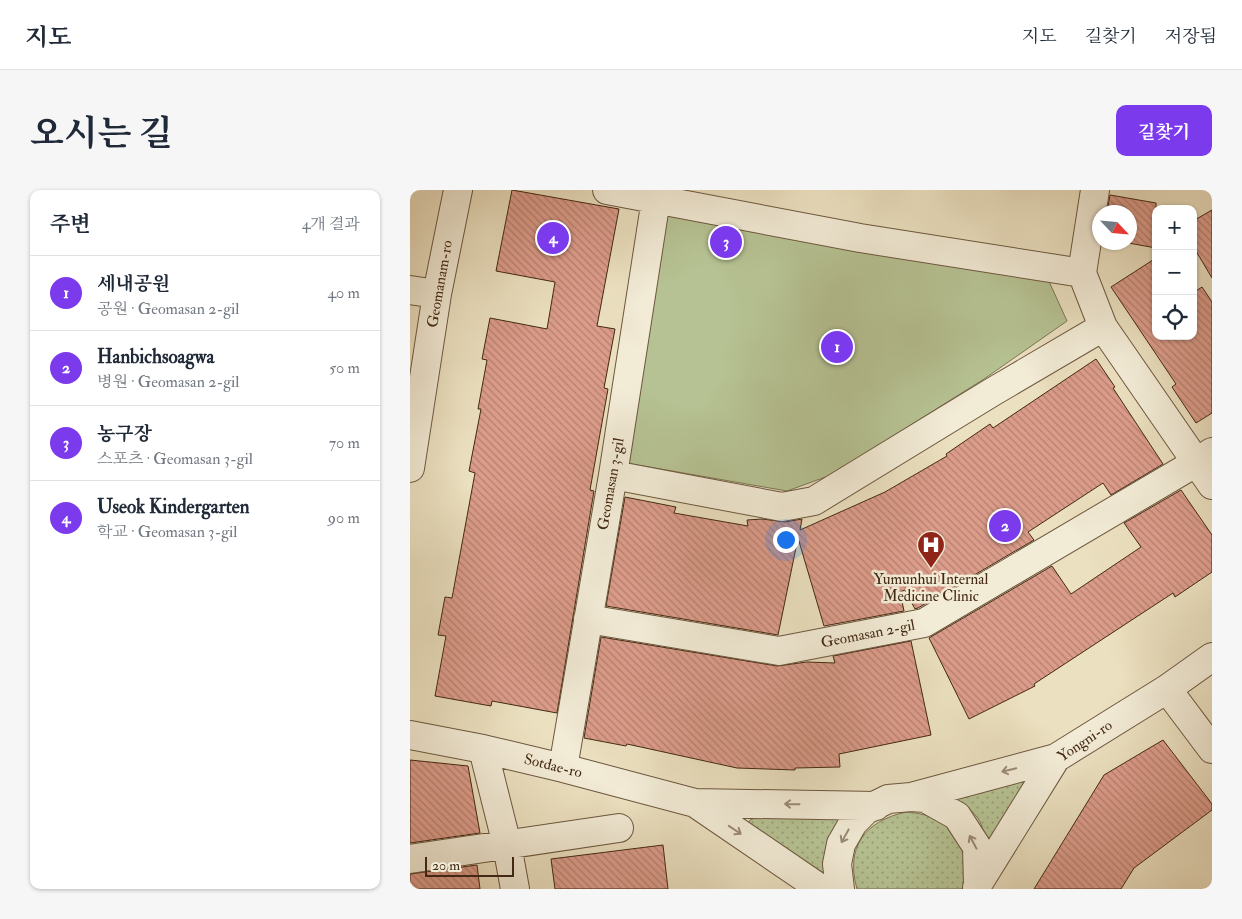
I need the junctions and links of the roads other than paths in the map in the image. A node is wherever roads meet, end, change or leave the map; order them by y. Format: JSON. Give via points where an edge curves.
{"nodes":[{"id":1,"x":458,"y":190,"type":"edge"},
{"id":2,"x":606,"y":190,"type":"edge"},
{"id":3,"x":1095,"y":190,"type":"edge"},
{"id":4,"x":656,"y":200,"type":"junction"},
{"id":5,"x":1082,"y":272,"type":"junction"},
{"id":6,"x":410,"y":290,"type":"edge"},
{"id":7,"x":437,"y":294,"type":"junction"},
{"id":8,"x":1103,"y":327,"type":"junction"},
{"id":9,"x":1205,"y":457,"type":"edge"},
{"id":10,"x":410,"y":468,"type":"edge"},
{"id":11,"x":613,"y":475,"type":"junction"},
{"id":12,"x":1212,"y":485,"type":"edge"},
{"id":13,"x":588,"y":619,"type":"junction"},
{"id":14,"x":1212,"y":657,"type":"edge"},
{"id":15,"x":1167,"y":689,"type":"junction"},
{"id":16,"x":410,"y":735,"type":"edge"},
{"id":17,"x":483,"y":749,"type":"junction"},
{"id":18,"x":1212,"y":749,"type":"edge"},
{"id":19,"x":1056,"y":758,"type":"junction"},
{"id":20,"x":563,"y":768,"type":"junction"},
{"id":21,"x":911,"y":797,"type":"junction"},
{"id":22,"x":695,"y":803,"type":"junction"},
{"id":23,"x":876,"y":806,"type":"junction"},
{"id":24,"x":619,"y":828,"type":"dead end"},
{"id":25,"x":507,"y":845,"type":"junction"},
{"id":26,"x":410,"y":859,"type":"edge"},
{"id":27,"x":977,"y":886,"type":"edge"},
{"id":28,"x":514,"y":889,"type":"edge"},
{"id":29,"x":821,"y":889,"type":"edge"},
{"id":30,"x":840,"y":889,"type":"edge"}],
"edges":[{"from":1,"to":7,"type":"street","name":"Geomanam-ro"},
{"from":2,"to":4,"type":"street"},
{"from":3,"to":5,"type":"street"},
{"from":4,"to":5,"type":"street","via":[[860,238]]},
{"from":4,"to":11,"type":"street","name":"Geomasan 3-gil"},
{"from":5,"to":8,"type":"street"},
{"from":6,"to":7,"type":"street"},
{"from":7,"to":10,"type":"street","name":"Geomanam-ro"},
{"from":8,"to":9,"type":"street"},
{"from":8,"to":11,"type":"street","via":[[814,501],[782,507]]},
{"from":9,"to":12,"type":"street"},
{"from":9,"to":13,"type":"street","name":"Geomasan 2-gil","via":[[924,623],[779,650]]},
{"from":11,"to":13,"type":"street","name":"Geomasan 3-gil"},
{"from":13,"to":20,"type":"street","name":"Geomasan 3-gil"},
{"from":14,"to":15,"type":"street","name":"Yongni-ro"},
{"from":15,"to":18,"type":"street"},
{"from":15,"to":19,"type":"street","name":"Yongni-ro"},
{"from":16,"to":17,"type":"street","name":"Sotdae-ro"},
{"from":17,"to":20,"type":"street","name":"Sotdae-ro"},
{"from":17,"to":25,"type":"street"},
{"from":19,"to":21,"type":"street","one_way":true},
{"from":19,"to":27,"type":"street","name":"Yongni-ro"},
{"from":20,"to":22,"type":"street","name":"Sotdae-ro"},
{"from":21,"to":23,"type":"street","via":[[888,799]]},
{"from":27,"to":21,"type":"street","one_way":true,"via":[[977,846],[957,816],[926,798]]},
{"from":23,"to":22,"type":"street","one_way":true},
{"from":22,"to":29,"type":"street","one_way":true},
{"from":23,"to":30,"type":"street","one_way":true,"via":[[866,810],[853,823],[841,844],[837,864]]},
{"from":24,"to":25,"type":"street"},
{"from":25,"to":26,"type":"street"},
{"from":25,"to":28,"type":"street"}]}
